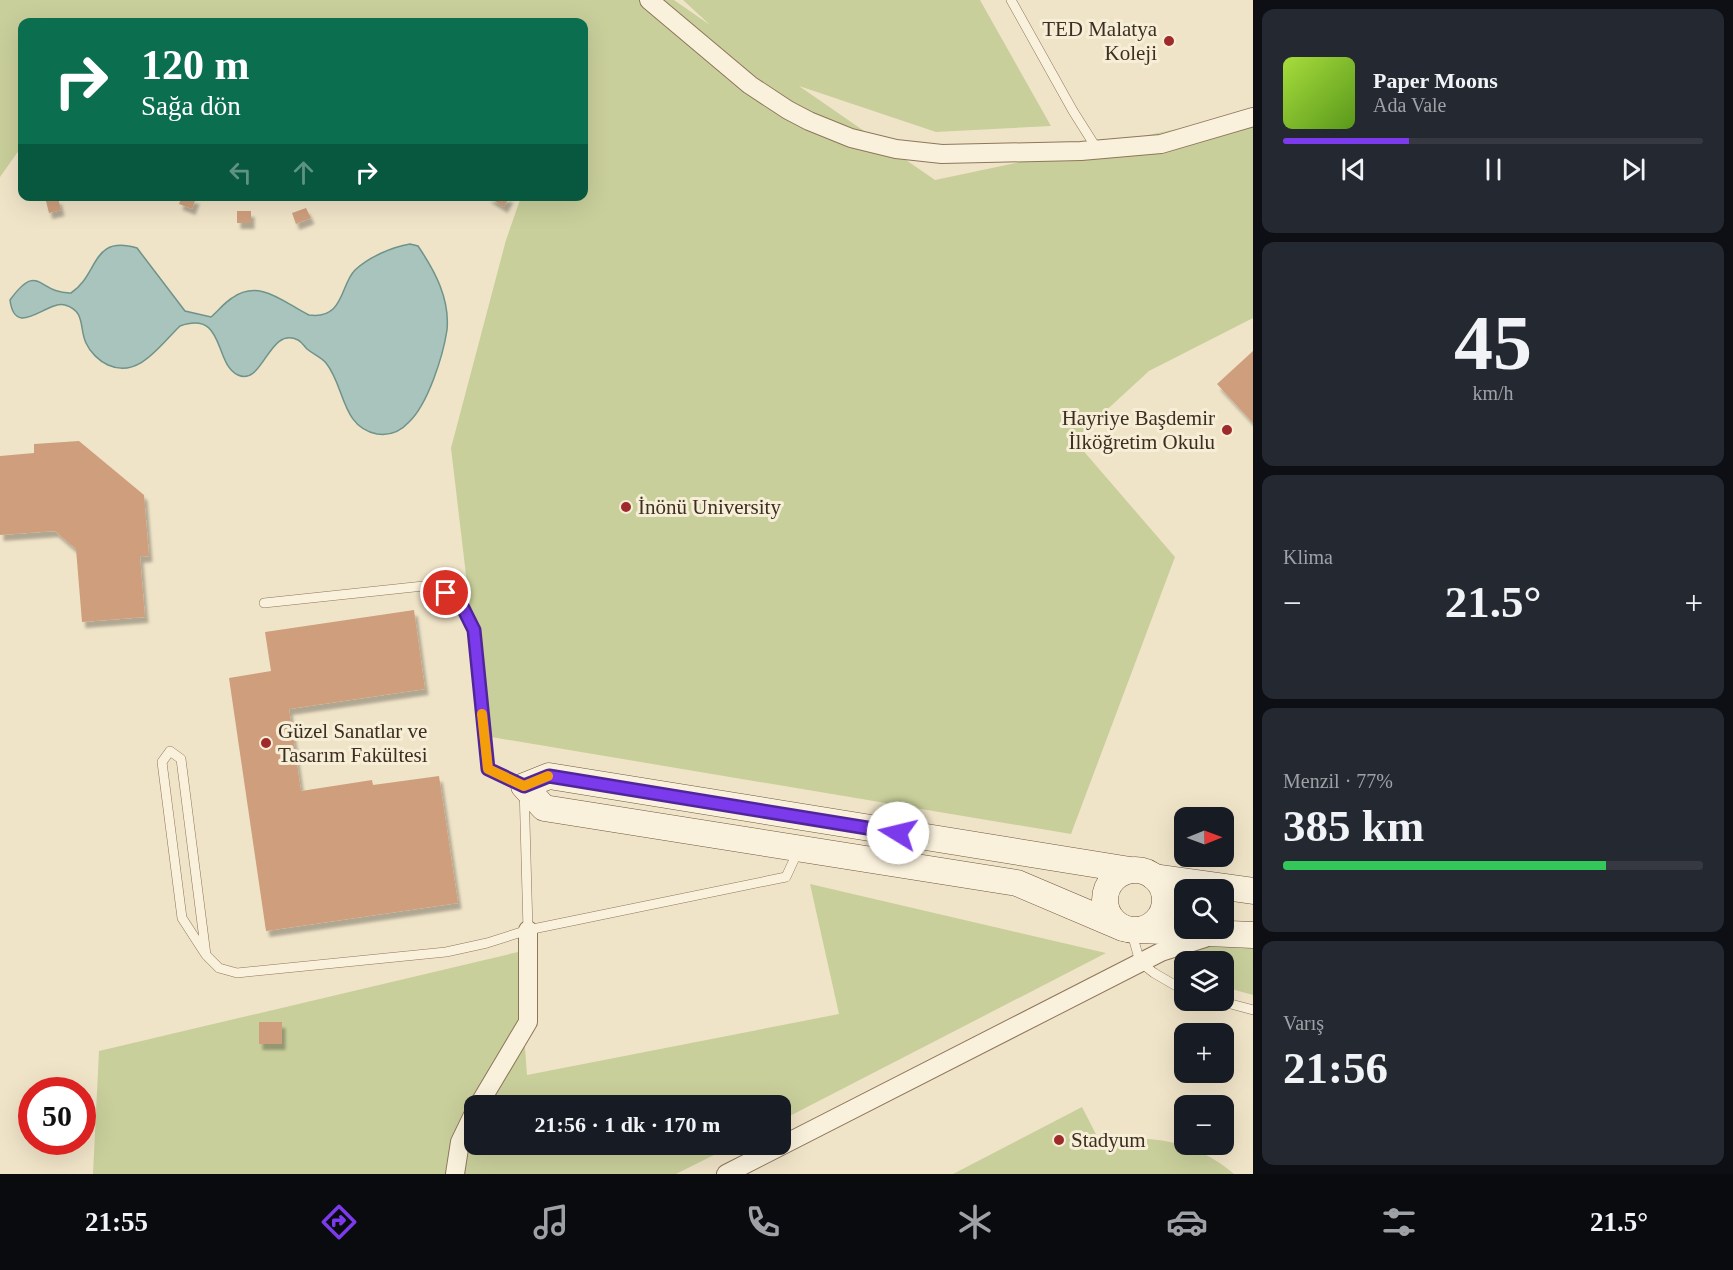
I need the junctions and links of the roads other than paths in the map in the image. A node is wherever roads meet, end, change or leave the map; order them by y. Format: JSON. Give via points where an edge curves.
{"nodes":[{"id":1,"x":649,"y":0,"type":"edge"},
{"id":2,"x":1011,"y":0,"type":"edge"},
{"id":3,"x":1252,"y":116,"type":"edge"},
{"id":4,"x":1097,"y":149,"type":"junction"},
{"id":5,"x":264,"y":603,"type":"dead end"},
{"id":6,"x":524,"y":786,"type":"junction"},
{"id":7,"x":800,"y":848,"type":"junction"},
{"id":8,"x":1142,"y":874,"type":"junction"},
{"id":9,"x":1253,"y":891,"type":"edge"},
{"id":10,"x":528,"y":930,"type":"junction"},
{"id":11,"x":1131,"y":930,"type":"junction"},
{"id":12,"x":1174,"y":931,"type":"edge"},
{"id":13,"x":1234,"y":934,"type":"edge"},
{"id":14,"x":1253,"y":935,"type":"edge"},
{"id":15,"x":1201,"y":939,"type":"edge"},
{"id":16,"x":206,"y":955,"type":"junction"},
{"id":17,"x":1140,"y":962,"type":"junction"},
{"id":18,"x":1174,"y":985,"type":"edge"},
{"id":19,"x":1234,"y":1005,"type":"edge"},
{"id":20,"x":1253,"y":1010,"type":"edge"},
{"id":21,"x":485,"y":1095,"type":"edge"},
{"id":22,"x":464,"y":1134,"type":"edge"},
{"id":23,"x":455,"y":1174,"type":"edge"},
{"id":24,"x":726,"y":1174,"type":"edge"}],
"edges":[{"from":1,"to":4,"type":"street","via":[[768,98],[851,138],[896,149],[942,154]]},
{"from":2,"to":4,"type":"lane"},
{"from":3,"to":4,"type":"street","via":[[1161,144]]},
{"from":5,"to":6,"type":"lane","via":[[433,585],[460,602],[474,630],[488,769]]},
{"from":6,"to":7,"type":"main road","via":[[544,808]]},
{"from":6,"to":8,"type":"main road","via":[[549,776]]},
{"from":6,"to":10,"type":"lane"},
{"from":7,"to":10,"type":"lane","via":[[786,877]]},
{"from":7,"to":11,"type":"main road","via":[[1017,883]]},
{"from":8,"to":9,"type":"main road"},
{"from":8,"to":11,"type":"main road","via":[[1164,891],[1164,908],[1155,922]]},
{"from":8,"to":11,"type":"main road","via":[[1115,878],[1106,892],[1110,917]]},
{"from":10,"to":16,"type":"lane","via":[[446,952],[237,973],[219,968]]},
{"from":10,"to":21,"type":"street","via":[[528,1022]]},
{"from":11,"to":12,"type":"main road"},
{"from":11,"to":17,"type":"lane"},
{"from":13,"to":14,"type":"main road"},
{"from":15,"to":17,"type":"street"},
{"from":16,"to":16,"type":"lane","via":[[181,759],[170,751],[162,762],[182,918]]},
{"from":17,"to":18,"type":"lane"},
{"from":17,"to":24,"type":"street"},
{"from":19,"to":20,"type":"lane"},
{"from":22,"to":23,"type":"street"}]}
